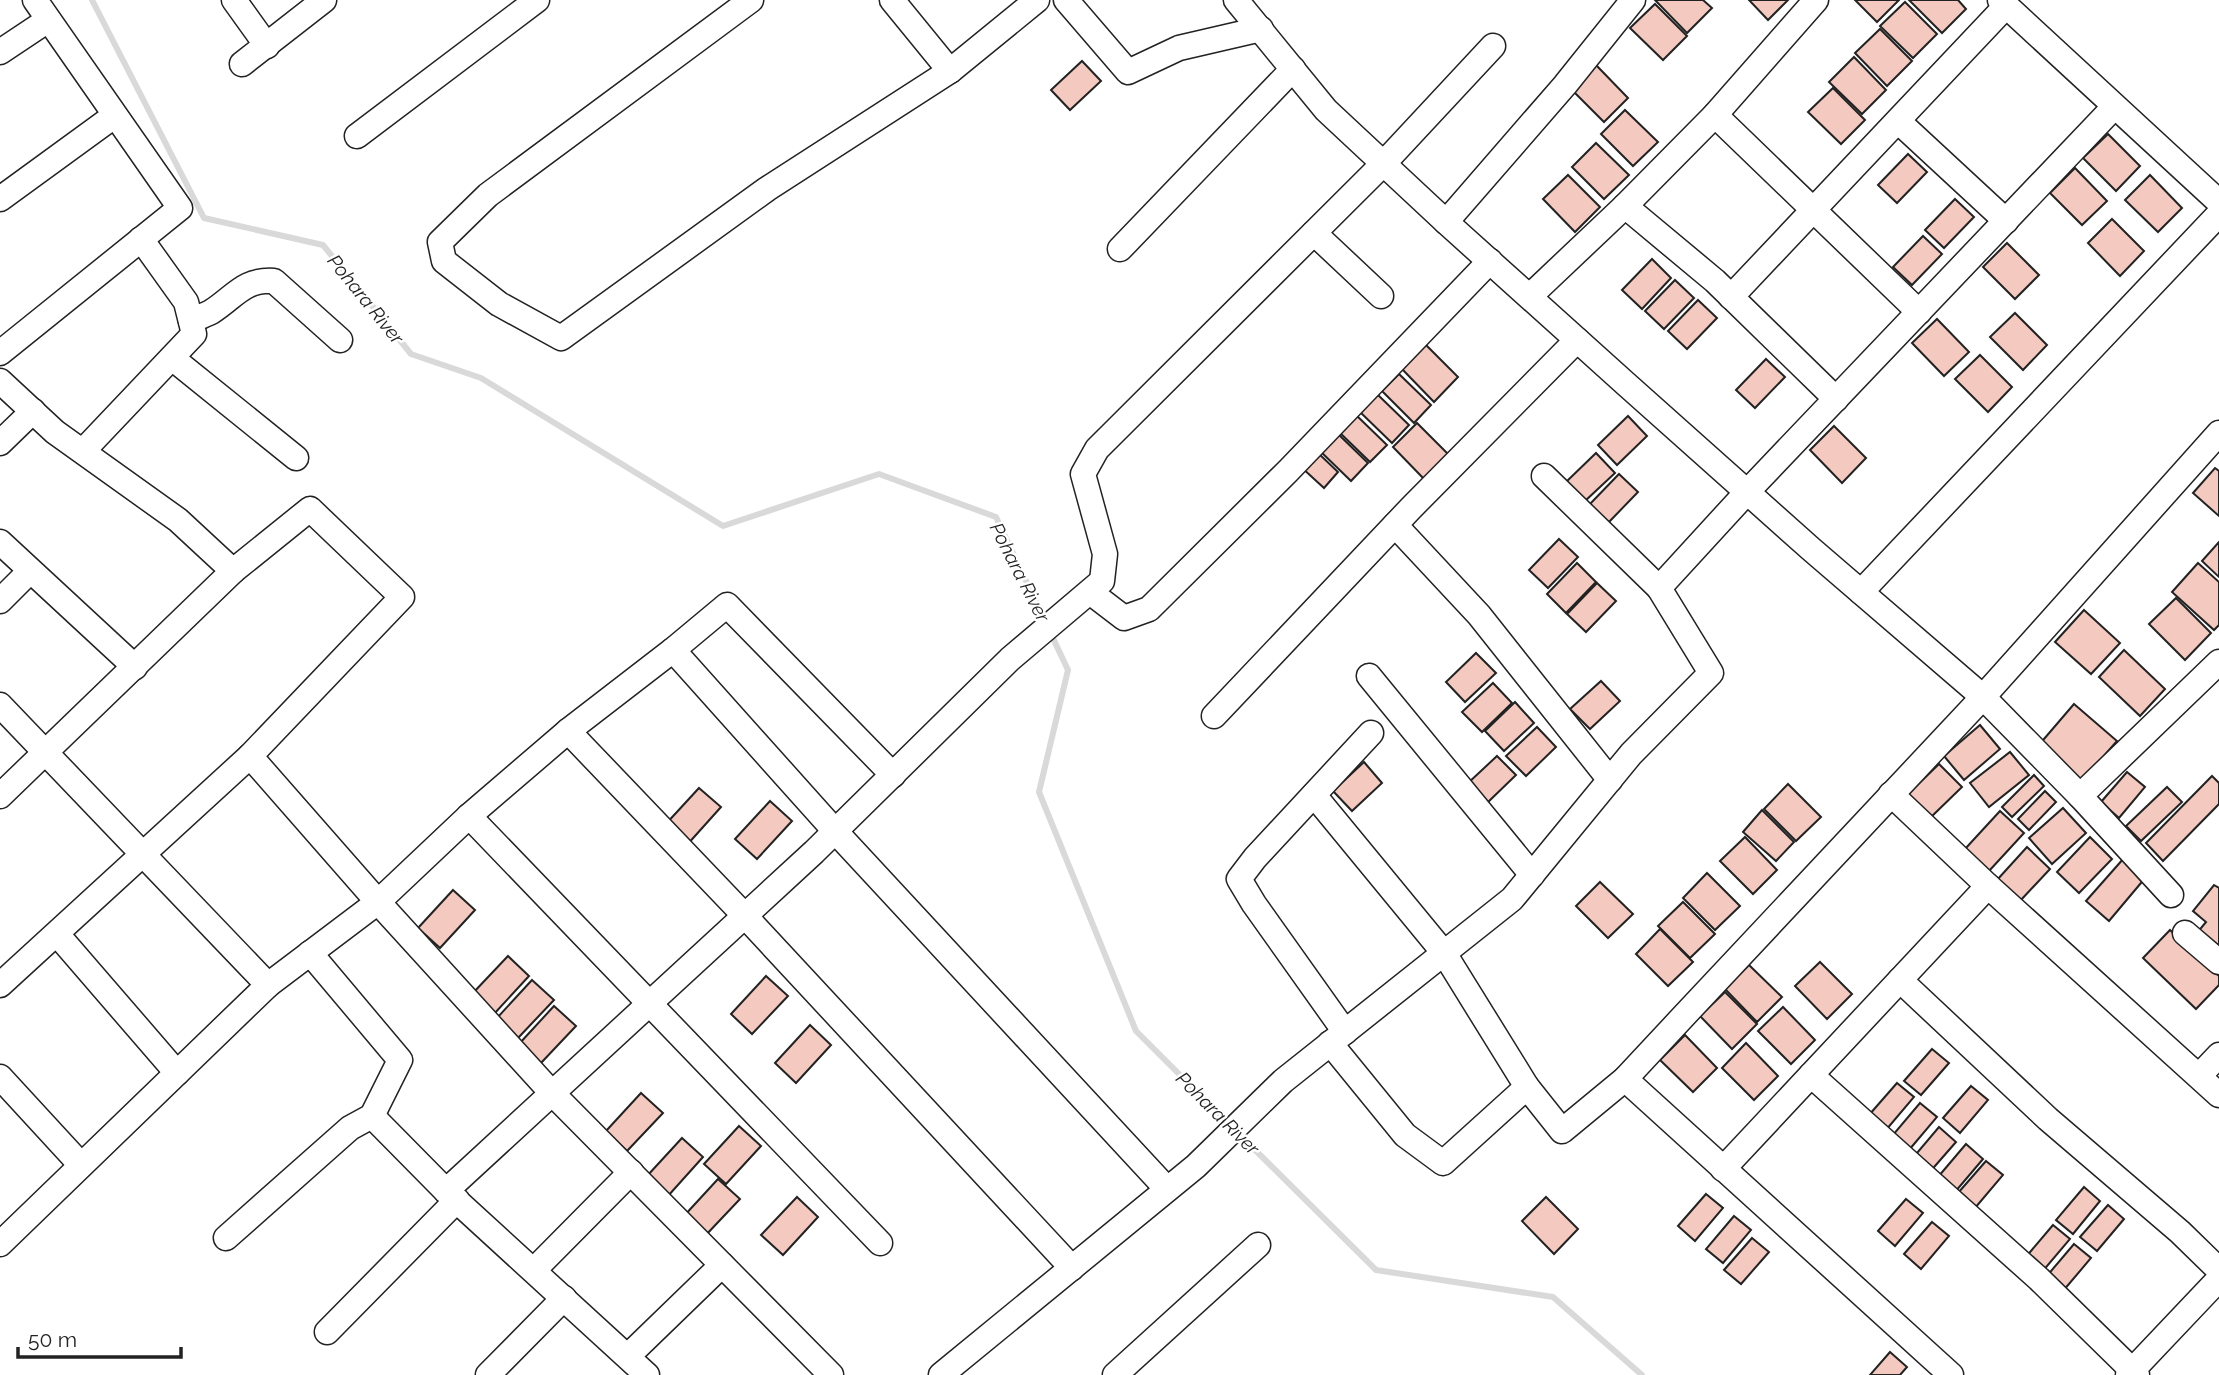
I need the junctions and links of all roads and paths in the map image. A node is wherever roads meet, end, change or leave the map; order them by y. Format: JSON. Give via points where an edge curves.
{"nodes":[{"id":1,"x":234,"y":0,"type":"edge"},
{"id":2,"x":324,"y":0,"type":"edge"},
{"id":3,"x":537,"y":0,"type":"edge"},
{"id":4,"x":751,"y":0,"type":"edge"},
{"id":5,"x":892,"y":0,"type":"edge"},
{"id":6,"x":1037,"y":0,"type":"edge"},
{"id":7,"x":1066,"y":0,"type":"edge"},
{"id":8,"x":1236,"y":0,"type":"edge"},
{"id":9,"x":1633,"y":0,"type":"edge"},
{"id":10,"x":1816,"y":0,"type":"edge"},
{"id":11,"x":2003,"y":3,"type":"edge"},
{"id":12,"x":41,"y":10,"type":"edge"},
{"id":13,"x":1261,"y":29,"type":"junction"},
{"id":14,"x":267,"y":46,"type":"junction"},
{"id":15,"x":1493,"y":46,"type":"dead end"},
{"id":16,"x":0,"y":52,"type":"edge"},
{"id":17,"x":242,"y":64,"type":"dead end"},
{"id":18,"x":1293,"y":69,"type":"junction"},
{"id":19,"x":950,"y":71,"type":"junction"},
{"id":20,"x":2114,"y":107,"type":"junction"},
{"id":21,"x":1715,"y":115,"type":"junction"},
{"id":22,"x":114,"y":116,"type":"junction"},
{"id":23,"x":1898,"y":121,"type":"junction"},
{"id":24,"x":357,"y":136,"type":"dead end"},
{"id":25,"x":1384,"y":163,"type":"junction"},
{"id":26,"x":0,"y":199,"type":"edge"},
{"id":27,"x":2219,"y":202,"type":"edge"},
{"id":28,"x":1625,"y":206,"type":"junction"},
{"id":29,"x":1814,"y":210,"type":"junction"},
{"id":30,"x":2219,"y":215,"type":"edge"},
{"id":31,"x":2006,"y":221,"type":"junction"},
{"id":32,"x":1446,"y":222,"type":"junction"},
{"id":33,"x":1314,"y":233,"type":"junction"},
{"id":34,"x":141,"y":239,"type":"junction"},
{"id":35,"x":1120,"y":249,"type":"dead end"},
{"id":36,"x":1490,"y":261,"type":"junction"},
{"id":37,"x":1381,"y":296,"type":"dead end"},
{"id":38,"x":1530,"y":296,"type":"junction"},
{"id":39,"x":1731,"y":297,"type":"junction"},
{"id":40,"x":1919,"y":312,"type":"junction"},
{"id":41,"x":191,"y":321,"type":"junction"},
{"id":42,"x":340,"y":340,"type":"dead end"},
{"id":43,"x":1577,"y":340,"type":"junction"},
{"id":44,"x":0,"y":353,"type":"edge"},
{"id":45,"x":172,"y":358,"type":"junction"},
{"id":46,"x":0,"y":381,"type":"edge"},
{"id":47,"x":1836,"y":399,"type":"junction"},
{"id":48,"x":33,"y":411,"type":"junction"},
{"id":49,"x":2219,"y":433,"type":"edge"},
{"id":50,"x":0,"y":443,"type":"edge"},
{"id":51,"x":83,"y":451,"type":"junction"},
{"id":52,"x":296,"y":457,"type":"dead end"},
{"id":53,"x":1544,"y":476,"type":"dead end"},
{"id":54,"x":1747,"y":492,"type":"junction"},
{"id":55,"x":1395,"y":525,"type":"junction"},
{"id":56,"x":0,"y":542,"type":"edge"},
{"id":57,"x":233,"y":570,"type":"junction"},
{"id":58,"x":30,"y":571,"type":"junction"},
{"id":59,"x":1659,"y":588,"type":"junction"},
{"id":60,"x":1861,"y":592,"type":"junction"},
{"id":61,"x":1083,"y":598,"type":"junction"},
{"id":62,"x":0,"y":601,"type":"edge"},
{"id":63,"x":673,"y":650,"type":"junction"},
{"id":64,"x":2219,"y":662,"type":"edge"},
{"id":65,"x":135,"y":667,"type":"junction"},
{"id":66,"x":1369,"y":676,"type":"dead end"},
{"id":67,"x":1983,"y":697,"type":"junction"},
{"id":68,"x":0,"y":705,"type":"edge"},
{"id":69,"x":1214,"y":716,"type":"dead end"},
{"id":70,"x":568,"y":731,"type":"junction"},
{"id":71,"x":1371,"y":733,"type":"dead end"},
{"id":72,"x":45,"y":754,"type":"junction"},
{"id":73,"x":250,"y":756,"type":"junction"},
{"id":74,"x":893,"y":775,"type":"junction"},
{"id":75,"x":1609,"y":780,"type":"junction"},
{"id":76,"x":1891,"y":794,"type":"junction"},
{"id":77,"x":1314,"y":795,"type":"junction"},
{"id":78,"x":0,"y":796,"type":"edge"},
{"id":79,"x":2080,"y":796,"type":"junction"},
{"id":80,"x":469,"y":816,"type":"junction"},
{"id":81,"x":835,"y":831,"type":"junction"},
{"id":82,"x":144,"y":855,"type":"junction"},
{"id":83,"x":1532,"y":875,"type":"junction"},
{"id":84,"x":1988,"y":886,"type":"junction"},
{"id":85,"x":2171,"y":895,"type":"dead end"},
{"id":86,"x":378,"y":902,"type":"junction"},
{"id":87,"x":745,"y":916,"type":"junction"},
{"id":88,"x":2185,"y":933,"type":"dead end"},
{"id":89,"x":57,"y":934,"type":"junction"},
{"id":90,"x":310,"y":953,"type":"junction"},
{"id":91,"x":1444,"y":953,"type":"junction"},
{"id":92,"x":2219,"y":962,"type":"edge"},
{"id":93,"x":1900,"y":980,"type":"junction"},
{"id":94,"x":0,"y":985,"type":"edge"},
{"id":95,"x":268,"y":985,"type":"junction"},
{"id":96,"x":648,"y":1004,"type":"junction"},
{"id":97,"x":1338,"y":1038,"type":"junction"},
{"id":98,"x":2219,"y":1055,"type":"edge"},
{"id":99,"x":177,"y":1073,"type":"junction"},
{"id":100,"x":1811,"y":1075,"type":"junction"},
{"id":101,"x":2199,"y":1076,"type":"junction"},
{"id":102,"x":0,"y":1077,"type":"edge"},
{"id":103,"x":1625,"y":1079,"type":"junction"},
{"id":104,"x":1527,"y":1087,"type":"junction"},
{"id":105,"x":551,"y":1092,"type":"junction"},
{"id":106,"x":2219,"y":1095,"type":"edge"},
{"id":107,"x":372,"y":1116,"type":"junction"},
{"id":108,"x":81,"y":1165,"type":"junction"},
{"id":109,"x":1723,"y":1169,"type":"junction"},
{"id":110,"x":631,"y":1172,"type":"junction"},
{"id":111,"x":1167,"y":1189,"type":"junction"},
{"id":112,"x":451,"y":1195,"type":"junction"},
{"id":113,"x":226,"y":1238,"type":"dead end"},
{"id":114,"x":880,"y":1243,"type":"dead end"},
{"id":115,"x":0,"y":1244,"type":"edge"},
{"id":116,"x":1258,"y":1245,"type":"dead end"},
{"id":117,"x":722,"y":1265,"type":"junction"},
{"id":118,"x":1072,"y":1268,"type":"junction"},
{"id":119,"x":534,"y":1270,"type":"junction"},
{"id":120,"x":2219,"y":1270,"type":"edge"},
{"id":121,"x":2219,"y":1279,"type":"edge"},
{"id":122,"x":564,"y":1297,"type":"junction"},
{"id":123,"x":327,"y":1332,"type":"dead end"},
{"id":124,"x":628,"y":1356,"type":"junction"},
{"id":125,"x":2132,"y":1374,"type":"edge"},
{"id":126,"x":488,"y":1375,"type":"edge"},
{"id":127,"x":647,"y":1375,"type":"edge"},
{"id":128,"x":831,"y":1375,"type":"edge"},
{"id":129,"x":941,"y":1375,"type":"edge"},
{"id":130,"x":1115,"y":1375,"type":"edge"},
{"id":131,"x":1951,"y":1375,"type":"edge"}],
"edges":[{"from":1,"to":14,"type":"street"},
{"from":2,"to":14,"type":"street"},
{"from":3,"to":24,"type":"street"},
{"from":4,"to":19,"type":"street","via":[[488,195],[440,242],[444,261],[499,304],[561,338],[767,189]]},
{"from":5,"to":19,"type":"street"},
{"from":6,"to":19,"type":"street"},
{"from":7,"to":13,"type":"street","via":[[1128,72],[1179,48]]},
{"from":8,"to":13,"type":"street"},
{"from":9,"to":32,"type":"street"},
{"from":10,"to":21,"type":"street"},
{"from":11,"to":20,"type":"street"},
{"from":11,"to":23,"type":"street"},
{"from":12,"to":16,"type":"street"},
{"from":12,"to":22,"type":"street"},
{"from":13,"to":18,"type":"street"},
{"from":14,"to":17,"type":"street"},
{"from":15,"to":25,"type":"street"},
{"from":18,"to":25,"type":"street","via":[[1326,110]]},
{"from":18,"to":35,"type":"street"},
{"from":20,"to":27,"type":"street"},
{"from":20,"to":31,"type":"street"},
{"from":21,"to":28,"type":"street"},
{"from":21,"to":29,"type":"street"},
{"from":22,"to":26,"type":"street"},
{"from":22,"to":34,"type":"street","via":[[180,208]]},
{"from":23,"to":29,"type":"street"},
{"from":23,"to":31,"type":"street"},
{"from":25,"to":32,"type":"street"},
{"from":25,"to":33,"type":"street"},
{"from":28,"to":38,"type":"street"},
{"from":28,"to":39,"type":"street"},
{"from":29,"to":39,"type":"street"},
{"from":29,"to":40,"type":"street"},
{"from":30,"to":60,"type":"street"},
{"from":31,"to":40,"type":"street"},
{"from":32,"to":36,"type":"street"},
{"from":33,"to":37,"type":"street"},
{"from":33,"to":61,"type":"street","via":[[1097,449],[1083,474],[1105,554],[1102,581]]},
{"from":34,"to":41,"type":"street","via":[[186,302]]},
{"from":34,"to":44,"type":"street"},
{"from":36,"to":38,"type":"street"},
{"from":36,"to":61,"type":"street","via":[[1149,609],[1124,618]]},
{"from":38,"to":43,"type":"street"},
{"from":39,"to":47,"type":"street"},
{"from":40,"to":47,"type":"street"},
{"from":41,"to":42,"type":"street","via":[[246,285],[274,281]]},
{"from":41,"to":45,"type":"street","via":[[194,334]]},
{"from":43,"to":54,"type":"street"},
{"from":43,"to":55,"type":"street"},
{"from":45,"to":51,"type":"street"},
{"from":45,"to":52,"type":"street"},
{"from":46,"to":48,"type":"street"},
{"from":47,"to":54,"type":"street"},
{"from":48,"to":50,"type":"street"},
{"from":48,"to":51,"type":"street"},
{"from":49,"to":67,"type":"street"},
{"from":51,"to":57,"type":"street","via":[[178,520]]},
{"from":53,"to":59,"type":"street"},
{"from":54,"to":59,"type":"street"},
{"from":54,"to":60,"type":"street"},
{"from":55,"to":69,"type":"street"},
{"from":55,"to":75,"type":"street","via":[[1479,615]]},
{"from":56,"to":58,"type":"street"},
{"from":57,"to":65,"type":"street"},
{"from":57,"to":73,"type":"street","via":[[310,509],[402,597]]},
{"from":58,"to":62,"type":"street"},
{"from":58,"to":65,"type":"street"},
{"from":59,"to":75,"type":"street","via":[[1711,674]]},
{"from":60,"to":67,"type":"street"},
{"from":61,"to":74,"type":"street","via":[[1010,659]]},
{"from":63,"to":70,"type":"street"},
{"from":63,"to":74,"type":"street","via":[[727,605]]},
{"from":63,"to":81,"type":"street"},
{"from":64,"to":79,"type":"street"},
{"from":65,"to":72,"type":"street"},
{"from":66,"to":83,"type":"street"},
{"from":67,"to":76,"type":"street"},
{"from":67,"to":79,"type":"street"},
{"from":68,"to":72,"type":"street"},
{"from":70,"to":80,"type":"street"},
{"from":70,"to":87,"type":"street"},
{"from":71,"to":77,"type":"street"},
{"from":72,"to":78,"type":"street"},
{"from":72,"to":82,"type":"street"},
{"from":73,"to":82,"type":"street"},
{"from":73,"to":86,"type":"street"},
{"from":74,"to":81,"type":"street"},
{"from":75,"to":83,"type":"street"},
{"from":76,"to":84,"type":"street"},
{"from":76,"to":103,"type":"street"},
{"from":77,"to":91,"type":"street"},
{"from":77,"to":97,"type":"street","via":[[1239,879]]},
{"from":79,"to":85,"type":"street"},
{"from":80,"to":86,"type":"street"},
{"from":80,"to":96,"type":"street"},
{"from":81,"to":87,"type":"street"},
{"from":81,"to":111,"type":"street"},
{"from":82,"to":89,"type":"street"},
{"from":82,"to":95,"type":"street"},
{"from":83,"to":91,"type":"street","via":[[1512,899]]},
{"from":84,"to":93,"type":"street"},
{"from":84,"to":101,"type":"street"},
{"from":86,"to":90,"type":"street"},
{"from":86,"to":105,"type":"street"},
{"from":87,"to":96,"type":"street"},
{"from":87,"to":118,"type":"street"},
{"from":88,"to":92,"type":"street"},
{"from":89,"to":94,"type":"street"},
{"from":89,"to":99,"type":"street"},
{"from":90,"to":95,"type":"street"},
{"from":90,"to":107,"type":"street","via":[[400,1059]]},
{"from":91,"to":97,"type":"street"},
{"from":91,"to":104,"type":"street"},
{"from":93,"to":100,"type":"street"},
{"from":93,"to":120,"type":"street"},
{"from":95,"to":99,"type":"street"},
{"from":96,"to":105,"type":"street"},
{"from":96,"to":114,"type":"street"},
{"from":97,"to":104,"type":"street","via":[[1405,1135],[1443,1163]]},
{"from":97,"to":111,"type":"street","via":[[1283,1081]]},
{"from":98,"to":101,"type":"street"},
{"from":99,"to":108,"type":"street"},
{"from":100,"to":109,"type":"street"},
{"from":100,"to":125,"type":"street","via":[[2039,1279]]},
{"from":101,"to":106,"type":"street"},
{"from":102,"to":108,"type":"street"},
{"from":103,"to":104,"type":"street","via":[[1562,1131]]},
{"from":103,"to":109,"type":"street"},
{"from":105,"to":110,"type":"street"},
{"from":105,"to":112,"type":"street"},
{"from":107,"to":112,"type":"street"},
{"from":107,"to":113,"type":"street","via":[[350,1128]]},
{"from":108,"to":115,"type":"street"},
{"from":109,"to":131,"type":"street"},
{"from":110,"to":117,"type":"street"},
{"from":110,"to":119,"type":"street"},
{"from":111,"to":118,"type":"street"},
{"from":112,"to":119,"type":"street"},
{"from":112,"to":123,"type":"street"},
{"from":116,"to":130,"type":"street"},
{"from":117,"to":124,"type":"street"},
{"from":117,"to":128,"type":"street"},
{"from":118,"to":129,"type":"street"},
{"from":119,"to":122,"type":"street"},
{"from":121,"to":125,"type":"street"},
{"from":122,"to":124,"type":"street"},
{"from":122,"to":126,"type":"street"},
{"from":124,"to":127,"type":"street"}]}
